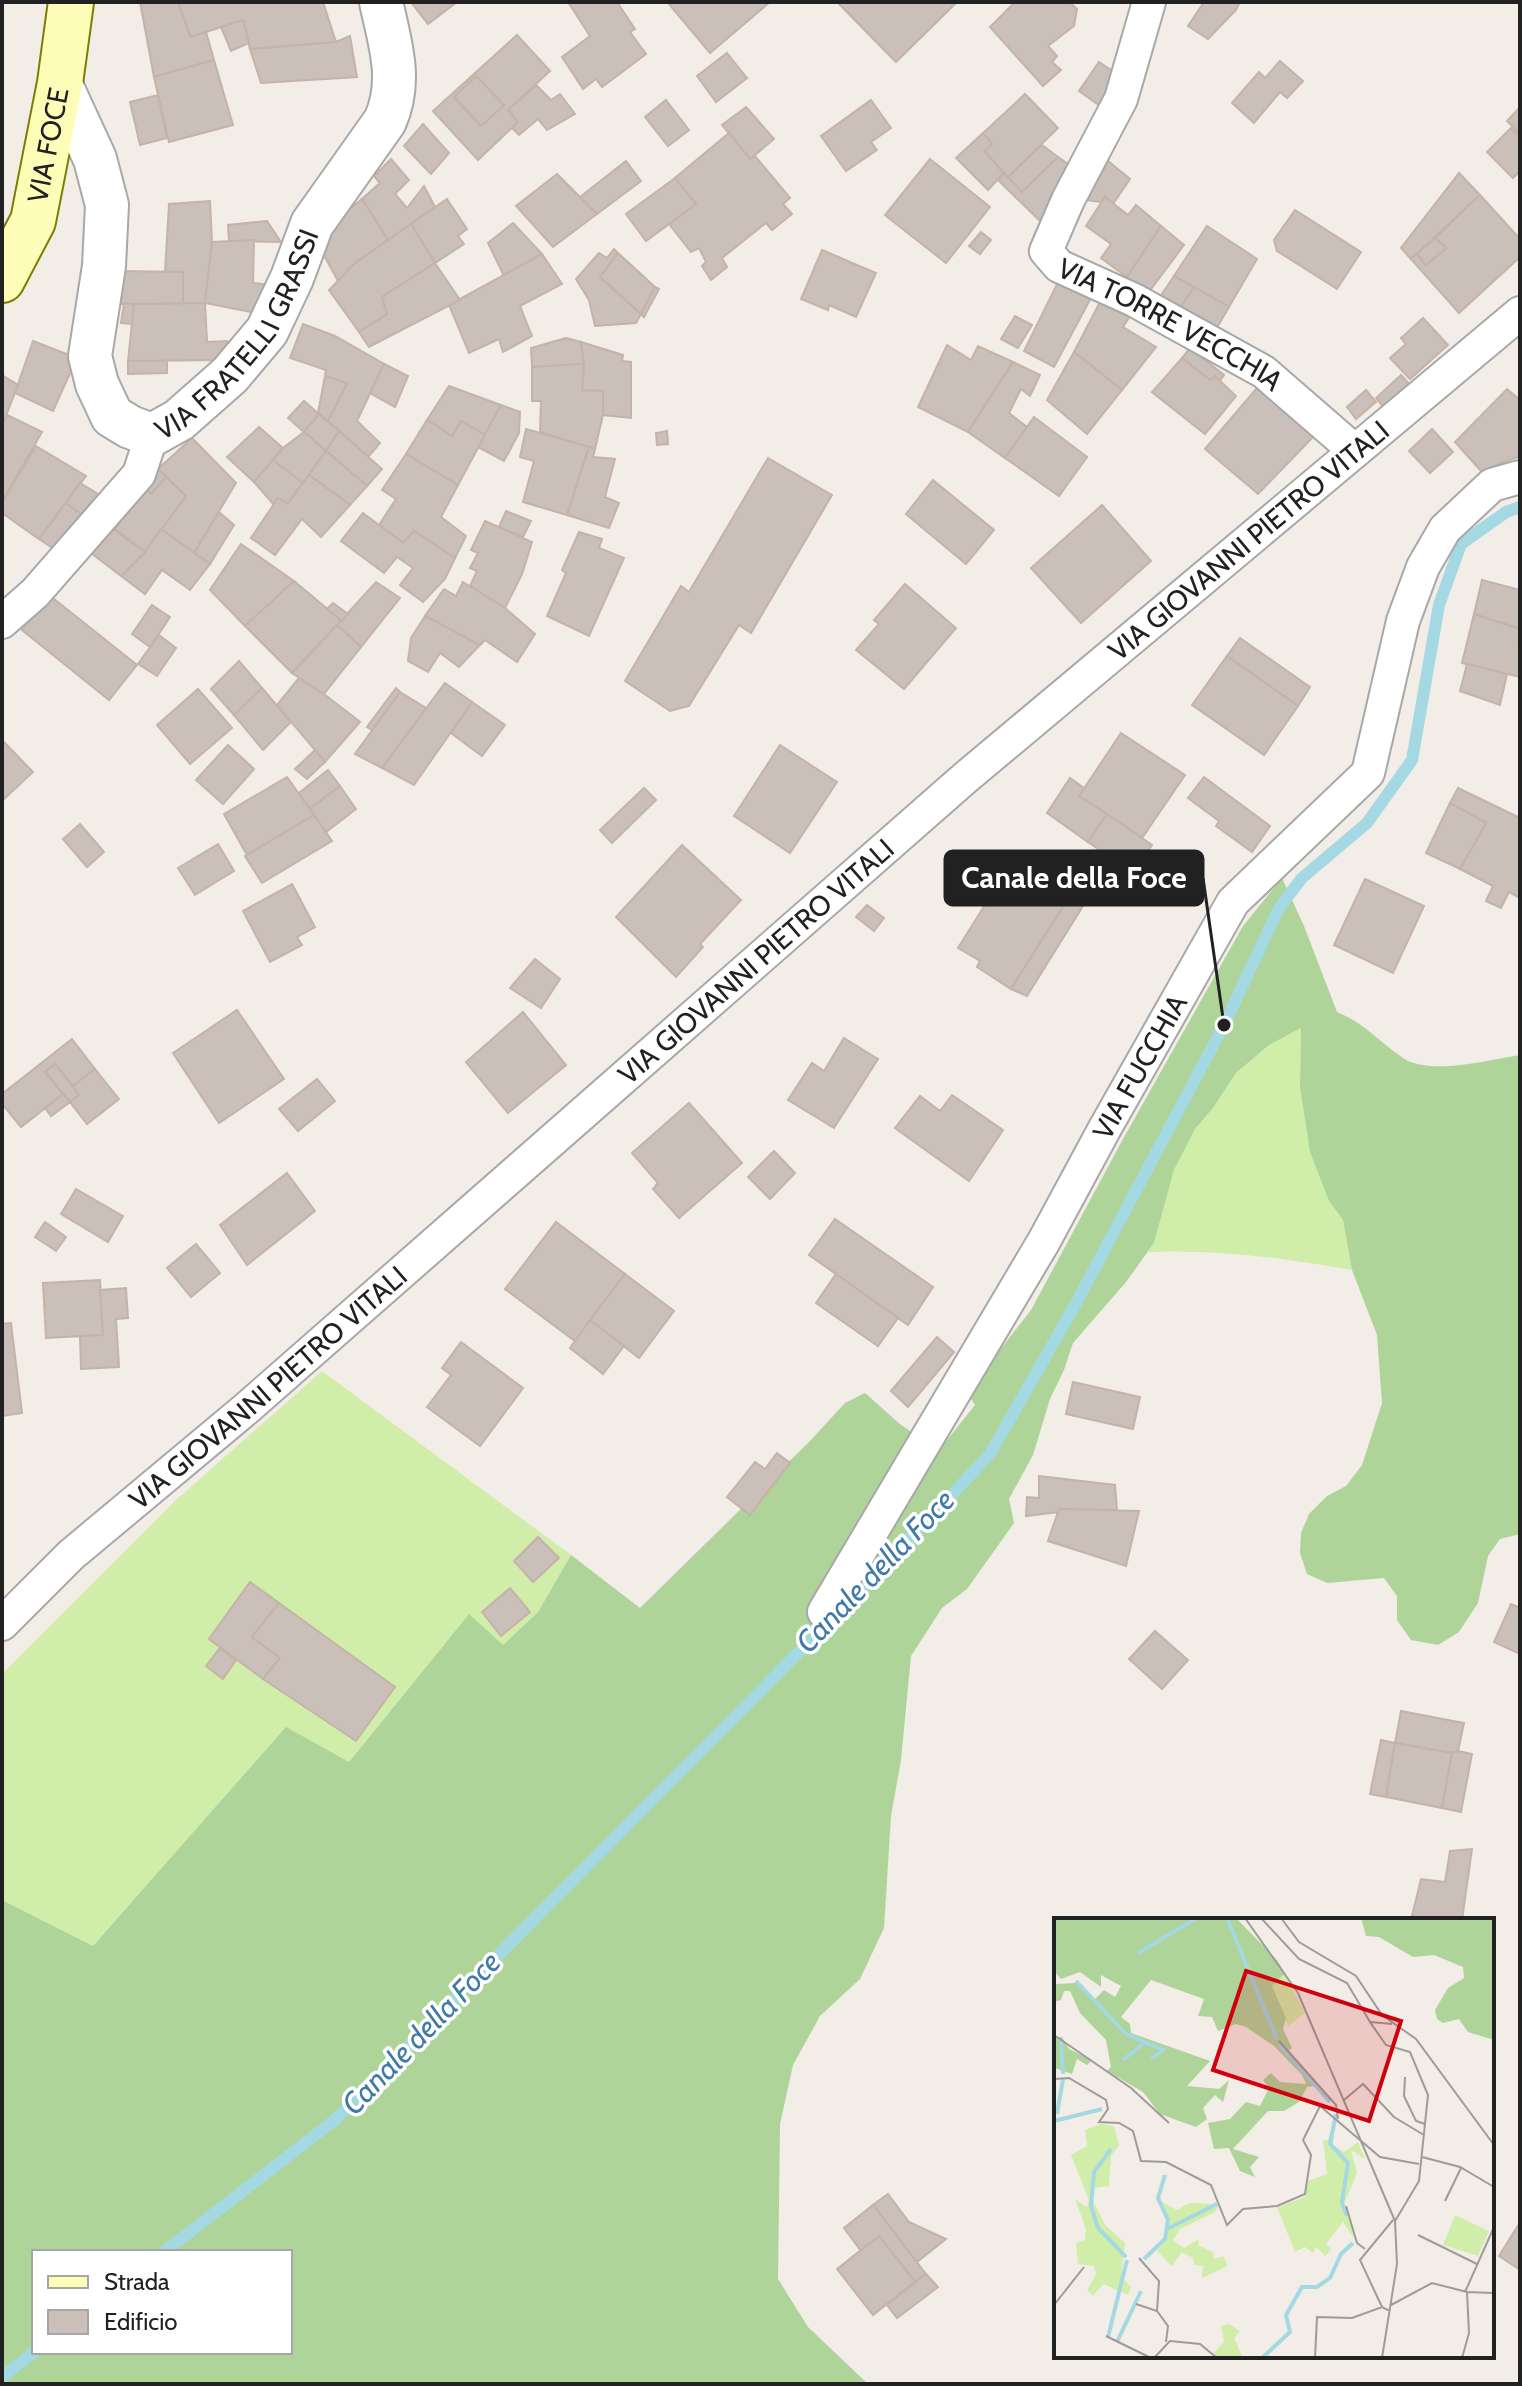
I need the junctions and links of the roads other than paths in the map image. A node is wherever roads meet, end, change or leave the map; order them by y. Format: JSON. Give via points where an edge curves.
{"nodes":[{"id":1,"x":71,"y":2,"type":"edge"},
{"id":2,"x":381,"y":2,"type":"edge"},
{"id":3,"x":1149,"y":2,"type":"edge"},
{"id":4,"x":60,"y":83,"type":"junction"},
{"id":5,"x":2,"y":280,"type":"edge"},
{"id":6,"x":1520,"y":313,"type":"edge"},
{"id":7,"x":152,"y":435,"type":"junction"},
{"id":8,"x":1355,"y":451,"type":"junction"},
{"id":9,"x":1520,"y":477,"type":"edge"},
{"id":10,"x":2,"y":622,"type":"edge"},
{"id":11,"x":824,"y":1612,"type":"dead end"},
{"id":12,"x":2,"y":1624,"type":"edge"}],
"edges":[{"from":1,"to":4,"type":"main road","name":"VIA FOCE"},
{"from":2,"to":7,"type":"street","name":"VIA FRATELLI GRASSI","via":[[396,70],[393,105],[385,121],[312,224],[267,331],[230,375],[179,420]]},
{"from":3,"to":8,"type":"street","name":"VIA TORRE VECCHIA","via":[[1121,99],[1046,251],[1059,266],[1134,300],[1264,372]]},
{"from":4,"to":5,"type":"main road","name":"VIA FOCE","via":[[33,221]]},
{"from":4,"to":7,"type":"street","name":"VIA FRATELLI GRASSI","via":[[95,159],[107,205],[90,356],[97,384],[112,416]]},
{"from":6,"to":8,"type":"street","name":"VIA GIOVANNI PIETRO VITALI"},
{"from":7,"to":10,"type":"street","via":[[139,474],[35,593]]},
{"from":8,"to":12,"type":"street","name":"VIA GIOVANNI PIETRO VITALI","via":[[965,778],[247,1408],[71,1555]]},
{"from":9,"to":11,"type":"street","name":"VIA FUCCHIA","via":[[1492,485],[1445,529],[1423,567],[1403,621],[1368,773],[1233,902],[1044,1241]]}]}
